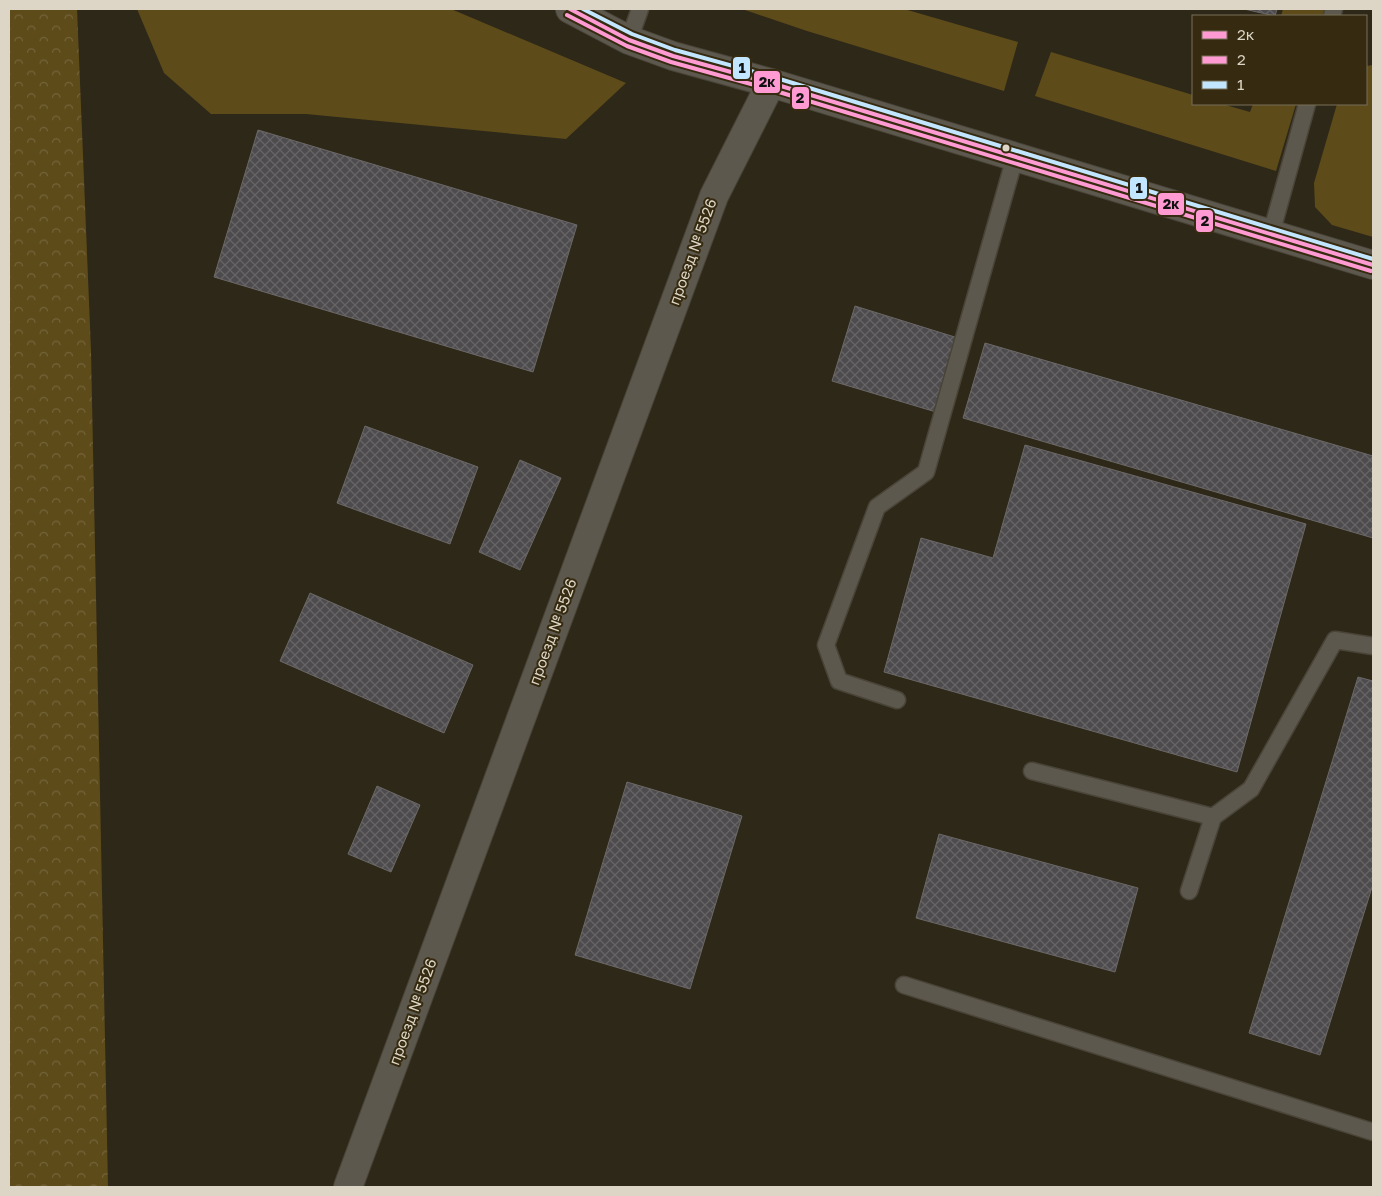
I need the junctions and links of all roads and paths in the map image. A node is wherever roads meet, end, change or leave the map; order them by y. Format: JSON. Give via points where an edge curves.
{"nodes":[{"id":1,"x":570,"y":9,"type":"edge"},
{"id":2,"x":640,"y":9,"type":"edge"},
{"id":3,"x":628,"y":40,"type":"junction"},
{"id":4,"x":771,"y":83,"type":"junction"},
{"id":5,"x":1307,"y":105,"type":"edge"},
{"id":6,"x":1015,"y":157,"type":"junction"},
{"id":7,"x":1271,"y":234,"type":"junction"},
{"id":8,"x":1373,"y":265,"type":"edge"},
{"id":9,"x":1373,"y":646,"type":"edge"},
{"id":10,"x":897,"y":700,"type":"dead end"},
{"id":11,"x":1032,"y":771,"type":"dead end"},
{"id":12,"x":1213,"y":817,"type":"junction"},
{"id":13,"x":1189,"y":891,"type":"dead end"},
{"id":14,"x":904,"y":985,"type":"dead end"},
{"id":15,"x":1373,"y":1132,"type":"edge"},
{"id":16,"x":348,"y":1187,"type":"edge"}],
"edges":[{"from":1,"to":3,"type":"street"},
{"from":2,"to":3,"type":"lane"},
{"from":3,"to":4,"type":"street"},
{"from":4,"to":6,"type":"street"},
{"from":4,"to":16,"type":"street","name":"проезд № 5526","via":[[714,196]]},
{"from":5,"to":7,"type":"lane"},
{"from":6,"to":7,"type":"street"},
{"from":6,"to":10,"type":"lane","via":[[926,472],[877,507],[826,645],[839,681]]},
{"from":7,"to":8,"type":"street"},
{"from":9,"to":12,"type":"lane","via":[[1335,640],[1251,789]]},
{"from":11,"to":12,"type":"lane"},
{"from":12,"to":13,"type":"lane"},
{"from":14,"to":15,"type":"lane"}]}
